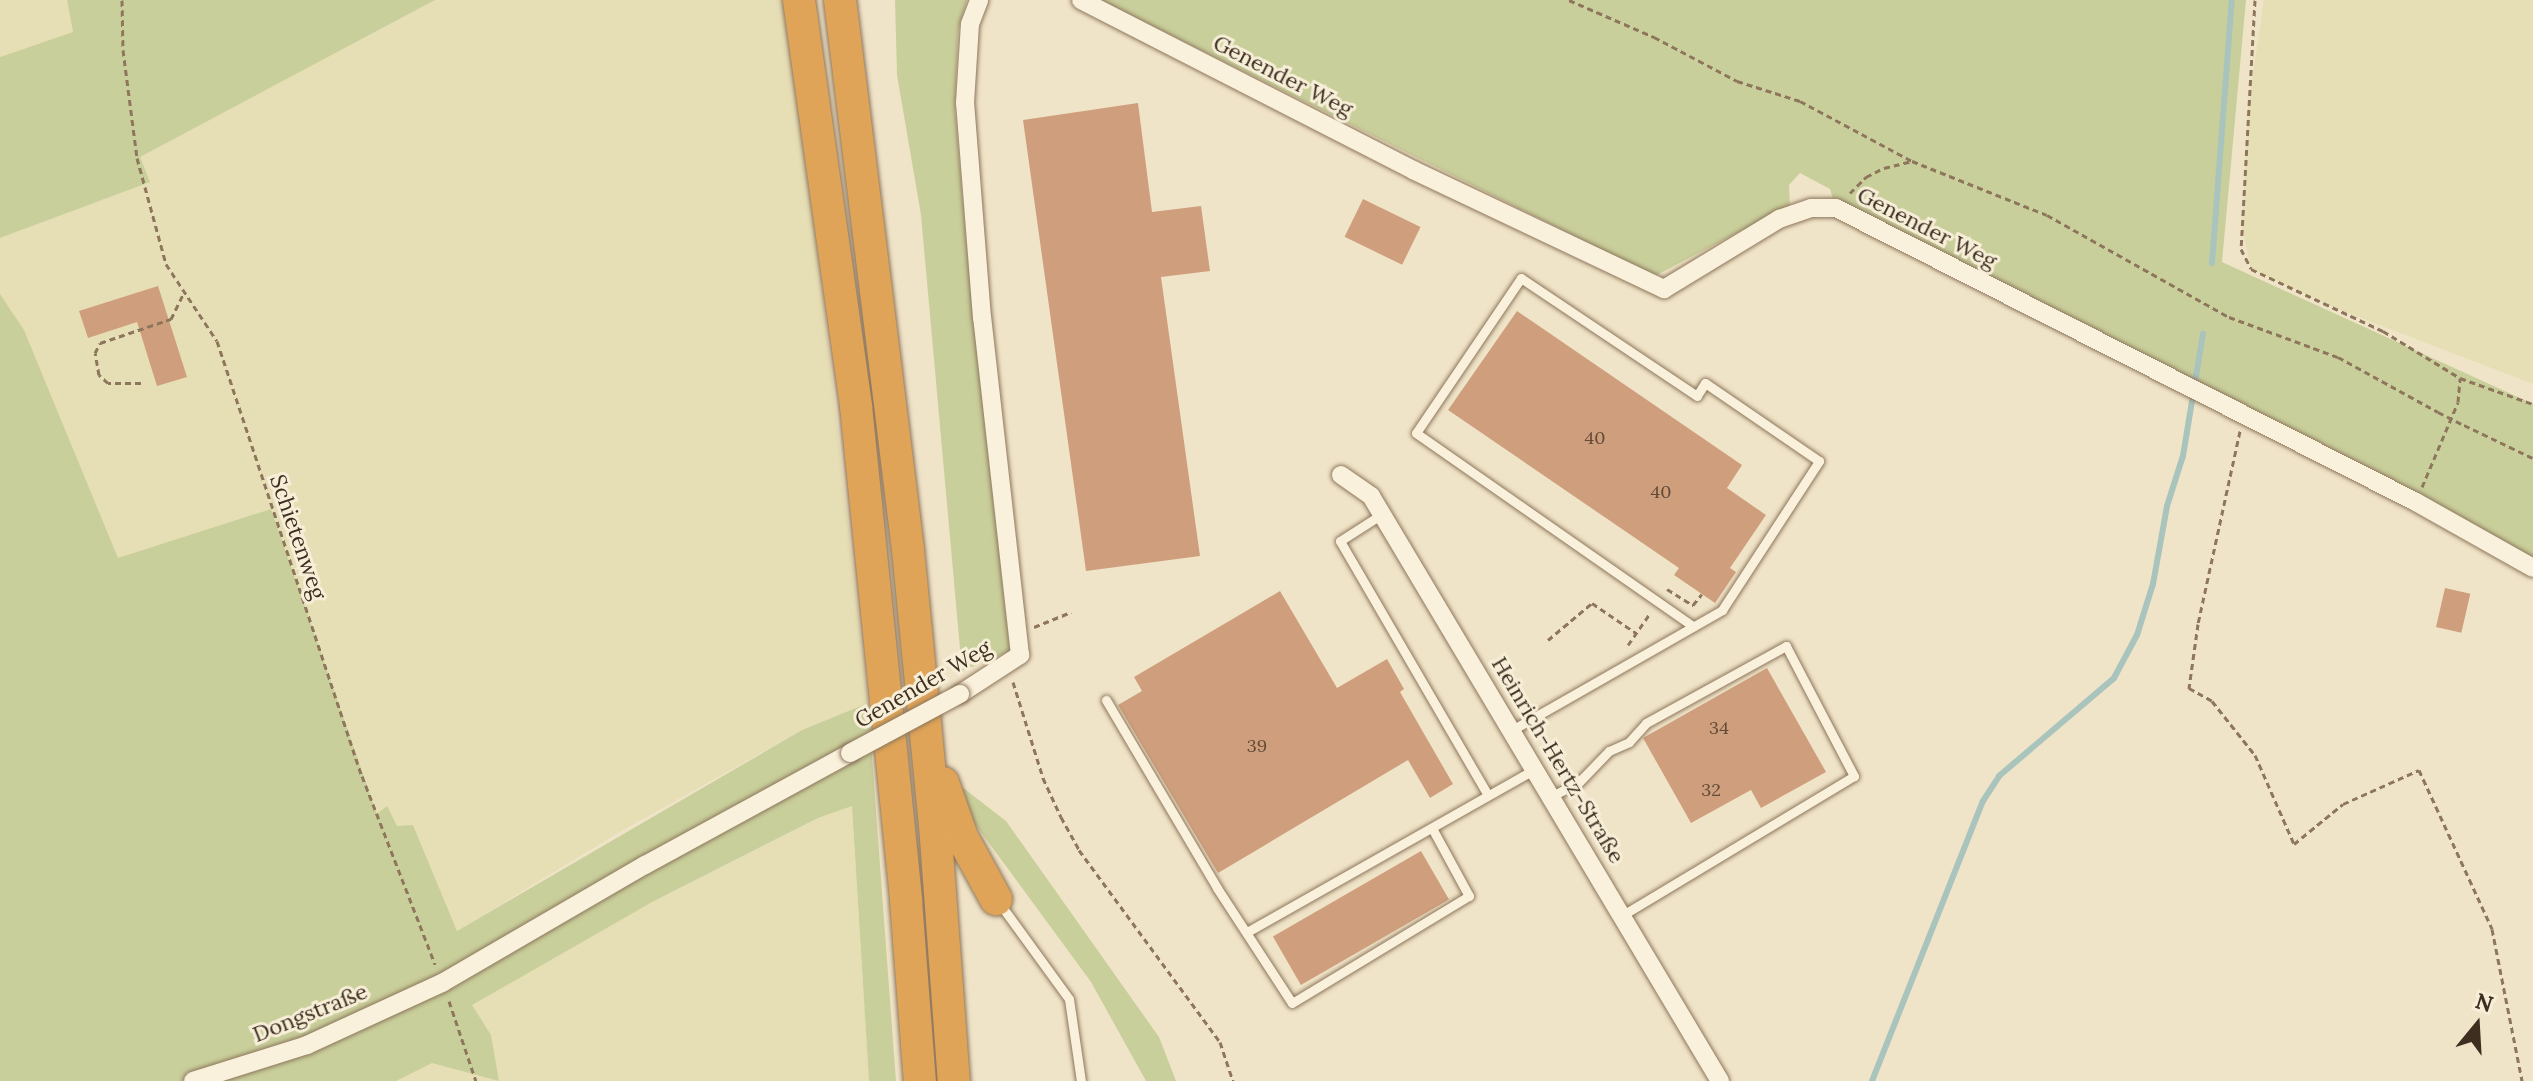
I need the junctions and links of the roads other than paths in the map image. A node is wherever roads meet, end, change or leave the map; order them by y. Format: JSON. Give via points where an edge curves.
{"nodes":[{"id":1,"x":799,"y":0,"type":"edge"},
{"id":2,"x":840,"y":0,"type":"edge"},
{"id":3,"x":979,"y":0,"type":"edge"},
{"id":4,"x":1081,"y":0,"type":"edge"},
{"id":5,"x":1341,"y":475,"type":"dead end"},
{"id":6,"x":1382,"y":514,"type":"junction"},
{"id":7,"x":2533,"y":568,"type":"edge"},
{"id":8,"x":1693,"y":626,"type":"junction"},
{"id":9,"x":1106,"y":700,"type":"dead end"},
{"id":10,"x":924,"y":716,"type":"junction"},
{"id":11,"x":1512,"y":730,"type":"junction"},
{"id":12,"x":1535,"y":769,"type":"junction"},
{"id":13,"x":1488,"y":795,"type":"junction"},
{"id":14,"x":1552,"y":796,"type":"junction"},
{"id":15,"x":1432,"y":828,"type":"junction"},
{"id":16,"x":996,"y":899,"type":"joint"},
{"id":17,"x":1623,"y":915,"type":"junction"},
{"id":18,"x":1247,"y":932,"type":"junction"},
{"id":19,"x":442,"y":983,"type":"joint"},
{"id":20,"x":193,"y":1081,"type":"edge"},
{"id":21,"x":920,"y":1081,"type":"edge"},
{"id":22,"x":954,"y":1081,"type":"edge"},
{"id":23,"x":1081,"y":1081,"type":"edge"},
{"id":24,"x":1720,"y":1081,"type":"edge"}],
"edges":[{"from":1,"to":21,"type":"highway","via":[[856,406]]},
{"from":2,"to":10,"type":"highway","via":[[886,355]]},
{"from":3,"to":19,"type":"street","name":"Genender Weg","bridge":true,"via":[[970,24],[965,103],[982,318],[1020,655],[960,694]]},
{"from":4,"to":7,"type":"street","name":"Genender Weg","via":[[1413,170],[1664,289],[1779,219],[1811,208],[1836,208],[2416,502]]},
{"from":5,"to":6,"type":"street","name":"Heinrich-Hertz-Straße","via":[[1371,496]]},
{"from":6,"to":11,"type":"street","name":"Heinrich-Hertz-Straße"},
{"from":6,"to":13,"type":"lane","via":[[1340,541]]},
{"from":8,"to":8,"type":"lane","via":[[1722,610],[1819,461],[1705,383],[1697,396],[1521,278],[1416,433]]},
{"from":8,"to":11,"type":"lane"},
{"from":9,"to":18,"type":"lane"},
{"from":10,"to":16,"type":"highway","via":[[962,837]]},
{"from":10,"to":22,"type":"highway"},
{"from":11,"to":12,"type":"street","name":"Heinrich-Hertz-Straße"},
{"from":12,"to":13,"type":"lane"},
{"from":12,"to":14,"type":"street","name":"Heinrich-Hertz-Straße"},
{"from":13,"to":15,"type":"lane"},
{"from":14,"to":17,"type":"street","name":"Heinrich-Hertz-Straße"},
{"from":14,"to":17,"type":"lane","via":[[1578,783],[1646,723],[1786,646],[1854,776]]},
{"from":15,"to":18,"type":"lane"},
{"from":15,"to":18,"type":"lane","via":[[1469,896],[1292,1003]]},
{"from":16,"to":23,"type":"lane","via":[[1069,999]]},
{"from":17,"to":24,"type":"street","name":"Heinrich-Hertz-Straße"},
{"from":19,"to":20,"type":"street","name":"Dongstraße","via":[[307,1045]]}]}
